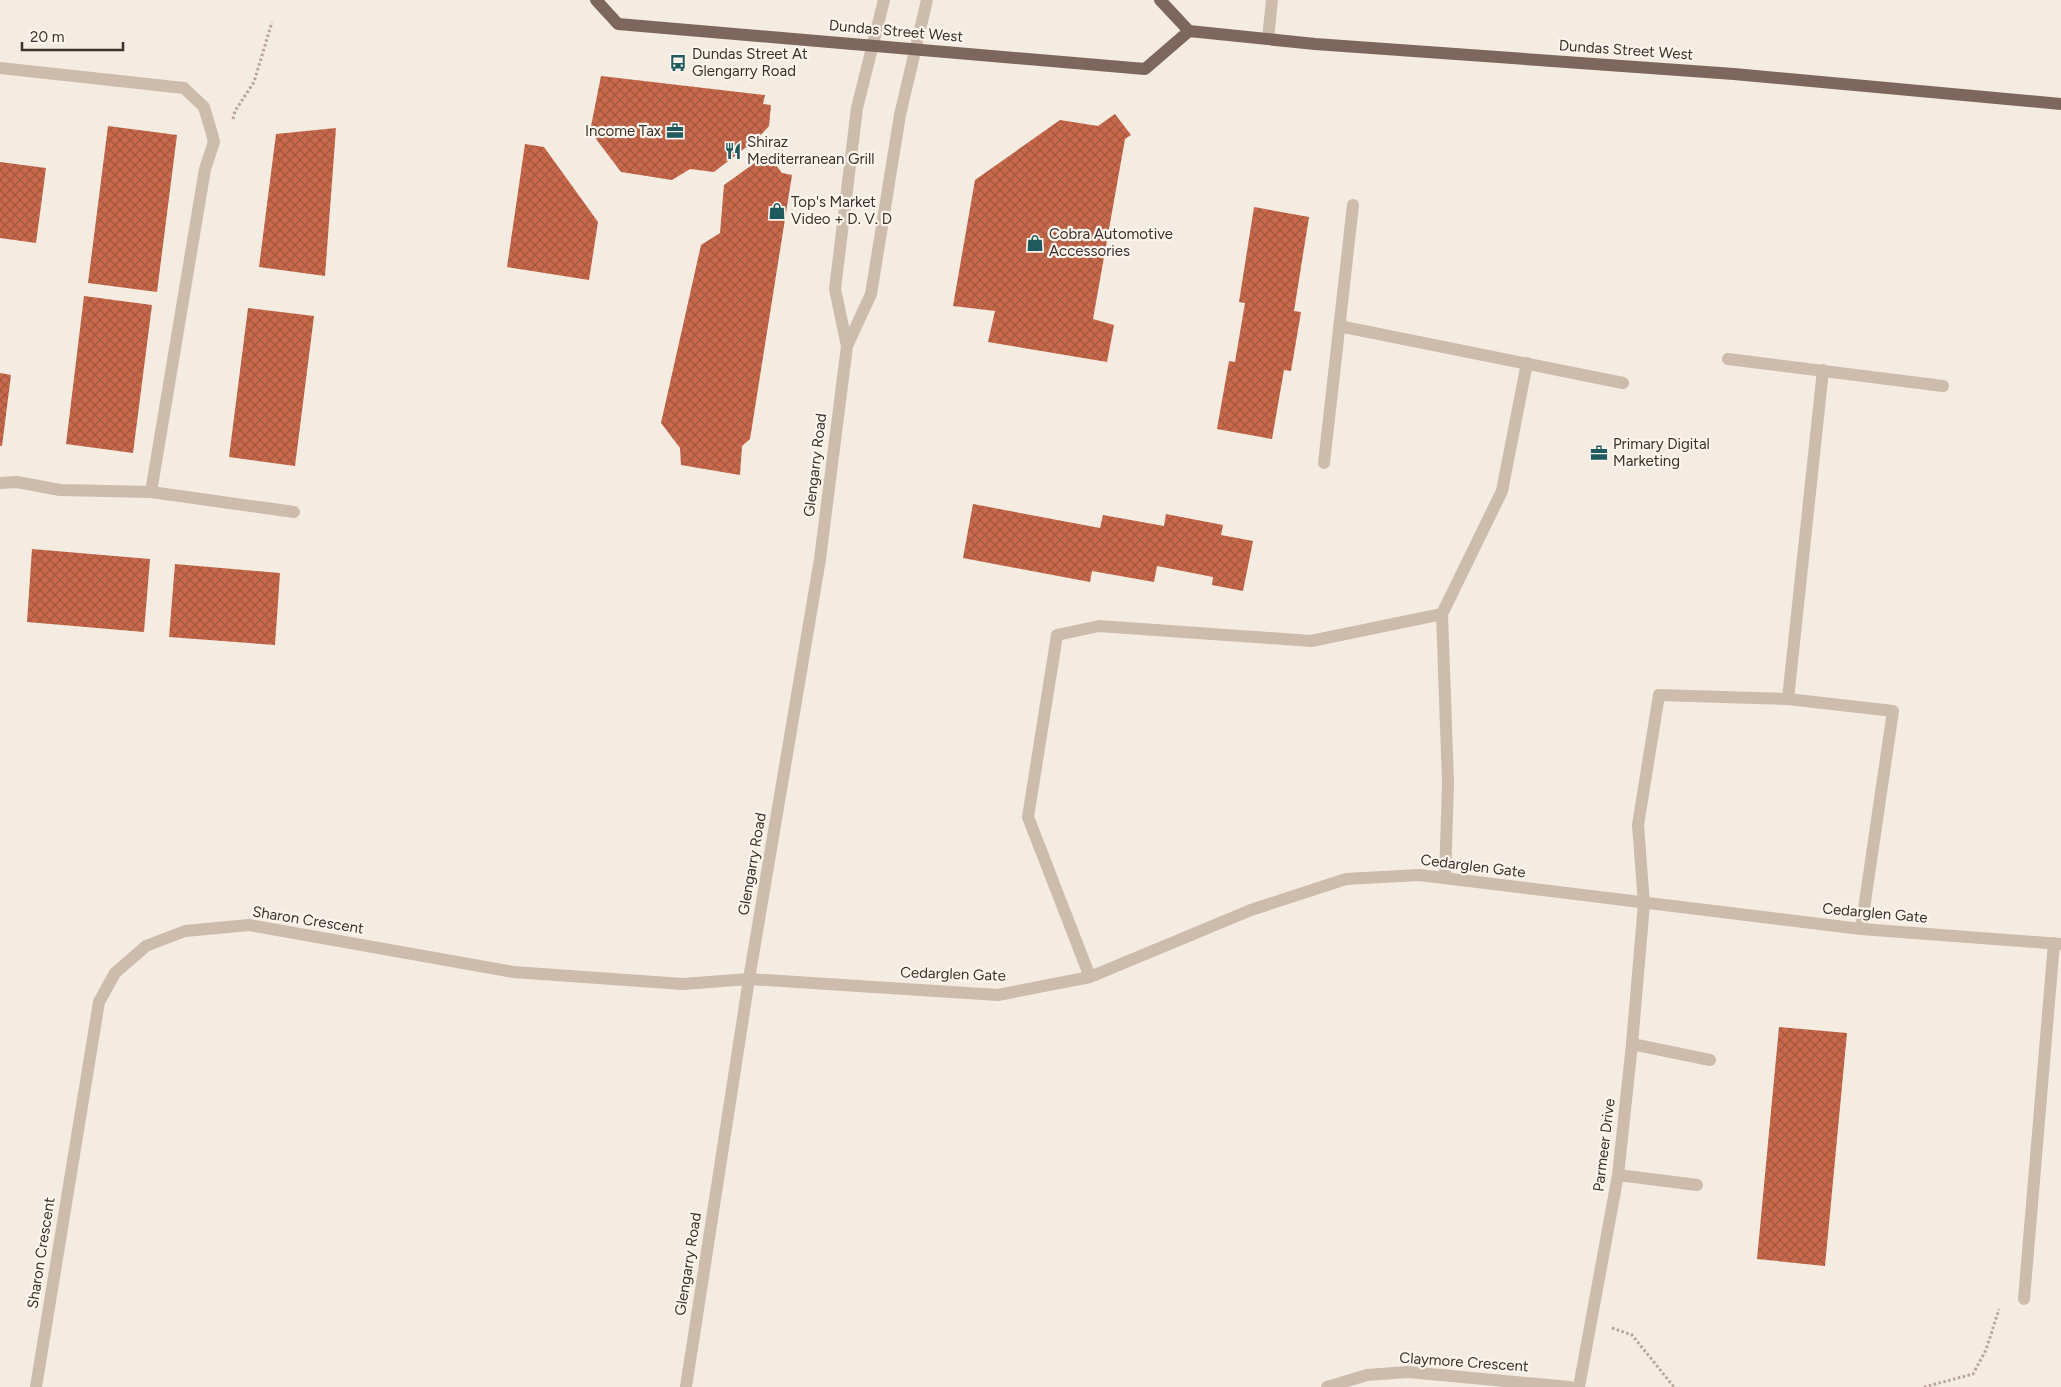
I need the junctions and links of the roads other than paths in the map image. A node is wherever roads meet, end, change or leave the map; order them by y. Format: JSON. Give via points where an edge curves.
{"nodes":[{"id":1,"x":596,"y":0,"type":"edge"},
{"id":2,"x":884,"y":0,"type":"edge"},
{"id":3,"x":928,"y":0,"type":"edge"},
{"id":4,"x":1160,"y":0,"type":"edge"},
{"id":5,"x":1272,"y":0,"type":"edge"},
{"id":6,"x":1190,"y":31,"type":"junction"},
{"id":7,"x":1268,"y":39,"type":"junction"},
{"id":8,"x":873,"y":45,"type":"junction"},
{"id":9,"x":916,"y":49,"type":"junction"},
{"id":10,"x":0,"y":68,"type":"edge"},
{"id":11,"x":2061,"y":104,"type":"edge"},
{"id":12,"x":1353,"y":206,"type":"dead end"},
{"id":13,"x":1339,"y":326,"type":"junction"},
{"id":14,"x":847,"y":346,"type":"junction"},
{"id":15,"x":1728,"y":359,"type":"dead end"},
{"id":16,"x":1527,"y":363,"type":"junction"},
{"id":17,"x":1822,"y":370,"type":"junction"},
{"id":18,"x":1624,"y":383,"type":"dead end"},
{"id":19,"x":1943,"y":386,"type":"dead end"},
{"id":20,"x":1324,"y":463,"type":"dead end"},
{"id":21,"x":0,"y":483,"type":"edge"},
{"id":22,"x":151,"y":492,"type":"junction"},
{"id":23,"x":294,"y":512,"type":"dead end"},
{"id":24,"x":1442,"y":614,"type":"junction"},
{"id":25,"x":1788,"y":699,"type":"junction"},
{"id":26,"x":1445,"y":878,"type":"junction"},
{"id":27,"x":1644,"y":904,"type":"junction"},
{"id":28,"x":1860,"y":929,"type":"junction"},
{"id":29,"x":2058,"y":943,"type":"edge"},
{"id":30,"x":1090,"y":978,"type":"junction"},
{"id":31,"x":749,"y":979,"type":"junction"},
{"id":32,"x":1632,"y":1044,"type":"junction"},
{"id":33,"x":1710,"y":1060,"type":"dead end"},
{"id":34,"x":1618,"y":1175,"type":"junction"},
{"id":35,"x":1697,"y":1185,"type":"dead end"},
{"id":36,"x":2024,"y":1299,"type":"dead end"},
{"id":37,"x":36,"y":1387,"type":"edge"},
{"id":38,"x":686,"y":1387,"type":"edge"},
{"id":39,"x":1328,"y":1387,"type":"edge"},
{"id":40,"x":1570,"y":1387,"type":"edge"},
{"id":41,"x":1579,"y":1387,"type":"edge"}],
"edges":[{"from":1,"to":8,"type":"main road","name":"Dundas Street West","via":[[618,24]]},
{"from":2,"to":8,"type":"street","name":"Glengarry Road"},
{"from":3,"to":9,"type":"street","name":"Glengarry Road"},
{"from":4,"to":6,"type":"main road"},
{"from":5,"to":7,"type":"street"},
{"from":6,"to":7,"type":"main road","name":"Dundas Street West"},
{"from":6,"to":9,"type":"main road","name":"Dundas Street West","via":[[1144,69]]},
{"from":7,"to":11,"type":"main road","name":"Dundas Street West","via":[[1734,74]]},
{"from":8,"to":9,"type":"main road","name":"Dundas Street West"},
{"from":8,"to":14,"type":"street","name":"Glengarry Road","via":[[857,108],[835,289]]},
{"from":9,"to":14,"type":"street","name":"Glengarry Road","via":[[900,115],[871,294]]},
{"from":10,"to":22,"type":"street","via":[[184,88],[204,107],[214,142],[205,169]]},
{"from":12,"to":13,"type":"street"},
{"from":13,"to":16,"type":"street"},
{"from":13,"to":20,"type":"street"},
{"from":14,"to":31,"type":"street","name":"Glengarry Road","via":[[820,559]]},
{"from":15,"to":17,"type":"street"},
{"from":16,"to":18,"type":"street"},
{"from":16,"to":24,"type":"street","via":[[1502,491]]},
{"from":17,"to":19,"type":"street"},
{"from":17,"to":25,"type":"street"},
{"from":21,"to":22,"type":"street","via":[[17,482],[60,490]]},
{"from":22,"to":23,"type":"street"},
{"from":24,"to":26,"type":"street","via":[[1448,783]]},
{"from":24,"to":30,"type":"street","via":[[1312,641],[1099,626],[1057,635],[1028,817]]},
{"from":25,"to":27,"type":"street","name":"Parmeer Drive","via":[[1659,695],[1638,825]]},
{"from":25,"to":28,"type":"street","via":[[1893,711]]},
{"from":26,"to":27,"type":"street","name":"Cedarglen Gate"},
{"from":26,"to":30,"type":"street","name":"Cedarglen Gate","via":[[1419,875],[1346,879],[1251,910]]},
{"from":27,"to":28,"type":"street","name":"Cedarglen Gate"},
{"from":27,"to":32,"type":"street","name":"Parmeer Drive"},
{"from":28,"to":29,"type":"street","name":"Cedarglen Gate"},
{"from":29,"to":36,"type":"street"},
{"from":30,"to":31,"type":"street","name":"Cedarglen Gate","via":[[998,995]]},
{"from":31,"to":37,"type":"street","name":"Sharon Crescent","via":[[683,984],[513,972],[249,925],[185,931],[146,946],[115,973],[99,1002]]},
{"from":31,"to":38,"type":"street","name":"Glengarry Road"},
{"from":32,"to":33,"type":"street"},
{"from":32,"to":34,"type":"street","name":"Parmeer Drive"},
{"from":34,"to":35,"type":"street"},
{"from":34,"to":41,"type":"street","name":"Parmeer Drive"},
{"from":39,"to":40,"type":"street","name":"Claymore Crescent","via":[[1367,1375],[1408,1372]]}]}
